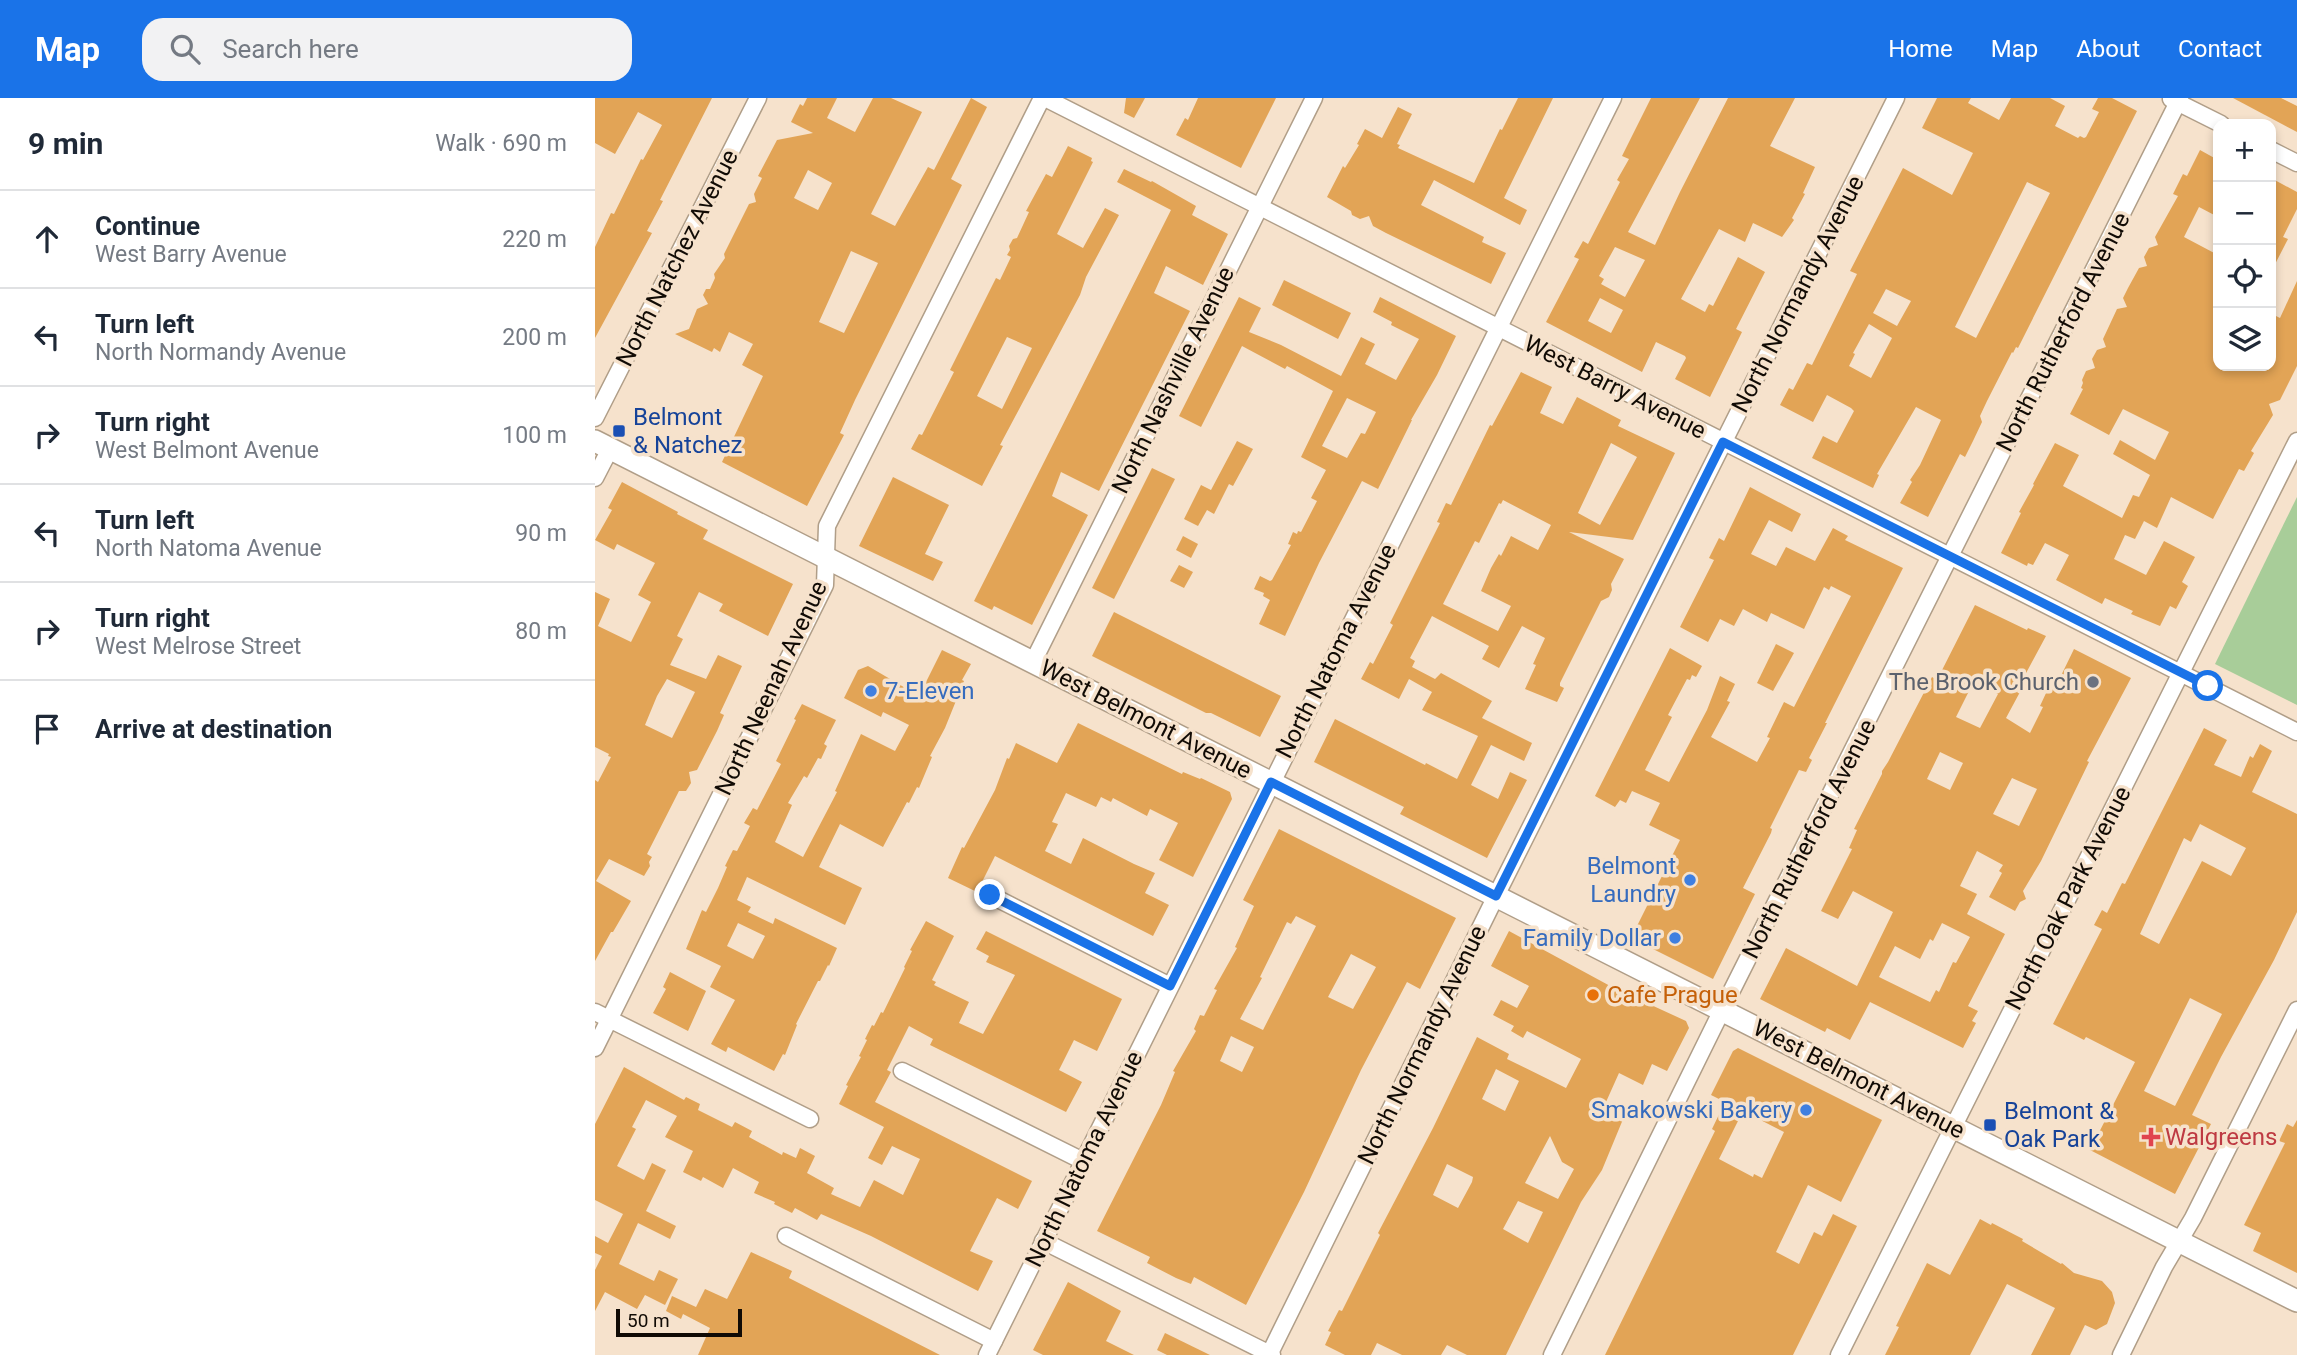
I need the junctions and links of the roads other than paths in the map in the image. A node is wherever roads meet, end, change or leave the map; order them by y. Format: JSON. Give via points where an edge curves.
{"nodes":[{"id":1,"x":758,"y":98,"type":"edge"},
{"id":2,"x":1044,"y":98,"type":"edge"},
{"id":3,"x":1314,"y":98,"type":"edge"},
{"id":4,"x":1613,"y":98,"type":"edge"},
{"id":5,"x":1896,"y":98,"type":"edge"},
{"id":6,"x":2176,"y":100,"type":"edge"},
{"id":7,"x":2213,"y":120,"type":"edge"},
{"id":8,"x":2276,"y":152,"type":"edge"},
{"id":9,"x":2297,"y":163,"type":"edge"},
{"id":10,"x":1260,"y":206,"type":"junction"},
{"id":11,"x":1498,"y":328,"type":"junction"},
{"id":12,"x":595,"y":418,"type":"edge"},
{"id":13,"x":2297,"y":441,"type":"edge"},
{"id":14,"x":1723,"y":442,"type":"junction"},
{"id":15,"x":602,"y":445,"type":"edge"},
{"id":16,"x":595,"y":478,"type":"edge"},
{"id":17,"x":1950,"y":556,"type":"junction"},
{"id":18,"x":826,"y":558,"type":"junction"},
{"id":19,"x":1033,"y":662,"type":"junction"},
{"id":20,"x":2181,"y":672,"type":"junction"},
{"id":21,"x":2297,"y":732,"type":"edge"},
{"id":22,"x":1271,"y":782,"type":"junction"},
{"id":23,"x":990,"y":895,"type":"dead end"},
{"id":24,"x":1496,"y":896,"type":"junction"},
{"id":25,"x":1170,"y":986,"type":"junction"},
{"id":26,"x":1722,"y":1010,"type":"junction"},
{"id":27,"x":2297,"y":1010,"type":"edge"},
{"id":28,"x":602,"y":1015,"type":"edge"},
{"id":29,"x":595,"y":1048,"type":"edge"},
{"id":30,"x":902,"y":1071,"type":"dead end"},
{"id":31,"x":810,"y":1119,"type":"dead end"},
{"id":32,"x":1953,"y":1126,"type":"junction"},
{"id":33,"x":1083,"y":1161,"type":"junction"},
{"id":34,"x":786,"y":1236,"type":"dead end"},
{"id":35,"x":1043,"y":1241,"type":"junction"},
{"id":36,"x":2180,"y":1242,"type":"junction"},
{"id":37,"x":2297,"y":1301,"type":"edge"},
{"id":38,"x":990,"y":1348,"type":"edge"},
{"id":39,"x":1270,"y":1355,"type":"edge"},
{"id":40,"x":1552,"y":1355,"type":"edge"},
{"id":41,"x":1839,"y":1355,"type":"edge"},
{"id":42,"x":2121,"y":1355,"type":"edge"}],
"edges":[{"from":1,"to":12,"type":"street","name":"North Natchez Avenue"},
{"from":2,"to":10,"type":"street","name":"West Barry Avenue"},
{"from":2,"to":18,"type":"street","name":"North Neenah Avenue","via":[[827,526]]},
{"from":3,"to":10,"type":"street","name":"North Nashville Avenue"},
{"from":4,"to":11,"type":"street","name":"North Natoma Avenue"},
{"from":5,"to":14,"type":"street","name":"North Normandy Avenue"},
{"from":6,"to":7,"type":"street"},
{"from":6,"to":17,"type":"street","name":"North Rutherford Avenue"},
{"from":8,"to":9,"type":"street"},
{"from":10,"to":11,"type":"street","name":"West Barry Avenue"},
{"from":10,"to":19,"type":"street","name":"North Nashville Avenue"},
{"from":11,"to":14,"type":"street","name":"West Barry Avenue"},
{"from":11,"to":22,"type":"street","name":"North Natoma Avenue"},
{"from":13,"to":20,"type":"street","name":"North Oak Park Avenue"},
{"from":14,"to":17,"type":"street","name":"West Barry Avenue"},
{"from":14,"to":24,"type":"street","name":"North Normandy Avenue"},
{"from":15,"to":16,"type":"street"},
{"from":15,"to":18,"type":"main road","name":"West Belmont Avenue"},
{"from":17,"to":20,"type":"street","name":"West Barry Avenue"},
{"from":17,"to":26,"type":"street","name":"North Rutherford Avenue"},
{"from":18,"to":19,"type":"main road","name":"West Belmont Avenue"},
{"from":18,"to":28,"type":"street","name":"North Neenah Avenue","via":[[825,585]]},
{"from":19,"to":22,"type":"main road","name":"West Belmont Avenue"},
{"from":20,"to":21,"type":"street","name":"West Barry Avenue"},
{"from":20,"to":32,"type":"street","name":"North Oak Park Avenue"},
{"from":22,"to":24,"type":"main road","name":"West Belmont Avenue"},
{"from":22,"to":25,"type":"street","name":"North Natoma Avenue"},
{"from":23,"to":25,"type":"street"},
{"from":24,"to":26,"type":"main road","name":"West Belmont Avenue"},
{"from":24,"to":39,"type":"street","name":"North Normandy Avenue"},
{"from":25,"to":33,"type":"street","name":"North Natoma Avenue"},
{"from":26,"to":32,"type":"main road","name":"West Belmont Avenue"},
{"from":26,"to":40,"type":"street","name":"North Rutherford Avenue"},
{"from":27,"to":36,"type":"street"},
{"from":28,"to":29,"type":"street","name":"North Neenah Avenue"},
{"from":28,"to":31,"type":"street"},
{"from":30,"to":33,"type":"street"},
{"from":32,"to":36,"type":"main road","name":"West Belmont Avenue"},
{"from":32,"to":41,"type":"street","name":"North Oak Park Avenue"},
{"from":33,"to":35,"type":"street","name":"North Natoma Avenue"},
{"from":34,"to":38,"type":"street"},
{"from":35,"to":38,"type":"street","name":"North Natoma Avenue"},
{"from":35,"to":39,"type":"street"},
{"from":36,"to":37,"type":"main road","name":"West Belmont Avenue"},
{"from":36,"to":42,"type":"street"}]}
